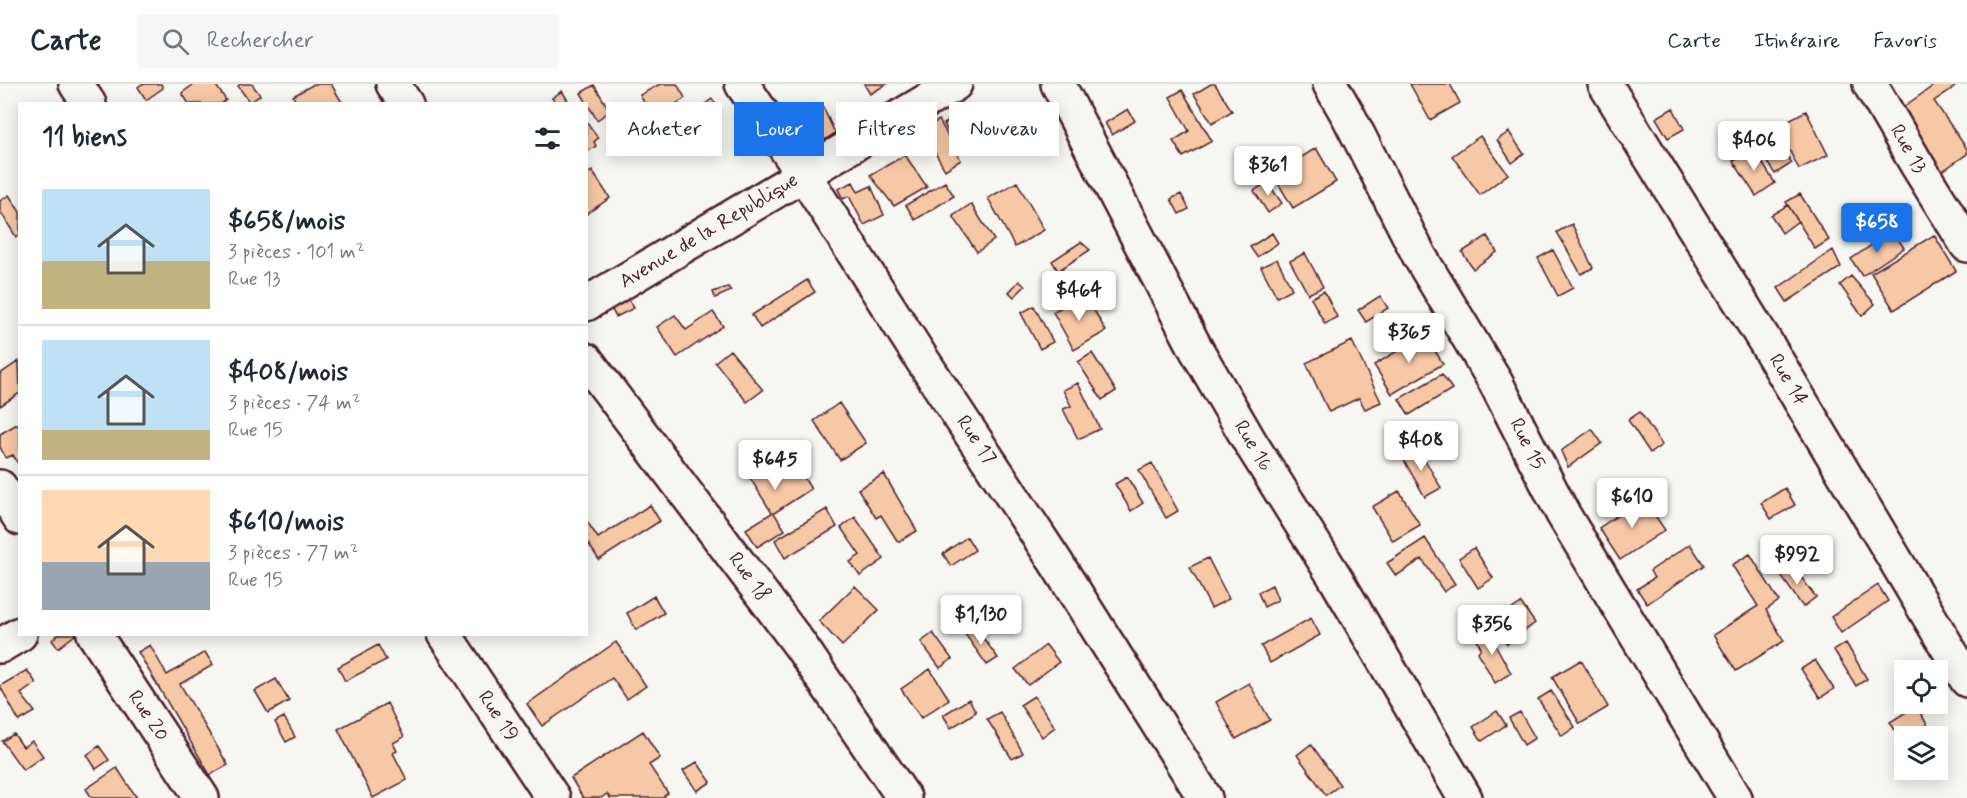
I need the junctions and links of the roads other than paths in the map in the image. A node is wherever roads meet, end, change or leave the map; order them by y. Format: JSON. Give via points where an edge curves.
{"nodes":[{"id":1,"x":76,"y":84,"type":"edge"},
{"id":2,"x":393,"y":84,"type":"edge"},
{"id":3,"x":742,"y":84,"type":"edge"},
{"id":4,"x":955,"y":84,"type":"edge"},
{"id":5,"x":1058,"y":84,"type":"edge"},
{"id":6,"x":1330,"y":84,"type":"edge"},
{"id":7,"x":1605,"y":84,"type":"edge"},
{"id":8,"x":1870,"y":84,"type":"edge"},
{"id":9,"x":88,"y":102,"type":"edge"},
{"id":10,"x":405,"y":102,"type":"edge"},
{"id":11,"x":804,"y":175,"type":"junction"},
{"id":12,"x":1967,"y":245,"type":"edge"},
{"id":13,"x":588,"y":303,"type":"edge"},
{"id":14,"x":588,"y":363,"type":"edge"},
{"id":15,"x":0,"y":487,"type":"edge"},
{"id":16,"x":18,"y":515,"type":"edge"},
{"id":17,"x":18,"y":635,"type":"edge"},
{"id":18,"x":95,"y":636,"type":"edge"},
{"id":19,"x":445,"y":636,"type":"edge"},
{"id":20,"x":0,"y":645,"type":"edge"},
{"id":21,"x":1967,"y":680,"type":"edge"},
{"id":22,"x":202,"y":798,"type":"edge"},
{"id":23,"x":553,"y":798,"type":"edge"},
{"id":24,"x":904,"y":798,"type":"edge"},
{"id":25,"x":1205,"y":798,"type":"edge"},
{"id":26,"x":1465,"y":798,"type":"edge"},
{"id":27,"x":1735,"y":798,"type":"edge"}],
"edges":[{"from":1,"to":9,"type":"street"},
{"from":2,"to":10,"type":"street"},
{"from":3,"to":11,"type":"street","name":"Rue 17"},
{"from":4,"to":11,"type":"street","name":"Avenue de la Republique"},
{"from":5,"to":26,"type":"street","name":"Rue 16","via":[[1208,370]]},
{"from":6,"to":27,"type":"street","name":"Rue 15","via":[[1420,257],[1496,383],[1563,514]]},
{"from":7,"to":21,"type":"street","name":"Rue 14","via":[[1766,343]]},
{"from":8,"to":12,"type":"street","name":"Rue 13"},
{"from":11,"to":13,"type":"street","name":"Avenue de la Republique"},
{"from":11,"to":25,"type":"street","name":"Rue 17"},
{"from":14,"to":24,"type":"street","name":"Rue 18","via":[[800,645]]},
{"from":15,"to":16,"type":"street"},
{"from":17,"to":20,"type":"street"},
{"from":18,"to":22,"type":"street","name":"Rue 20"},
{"from":19,"to":23,"type":"street","name":"Rue 19"}]}
